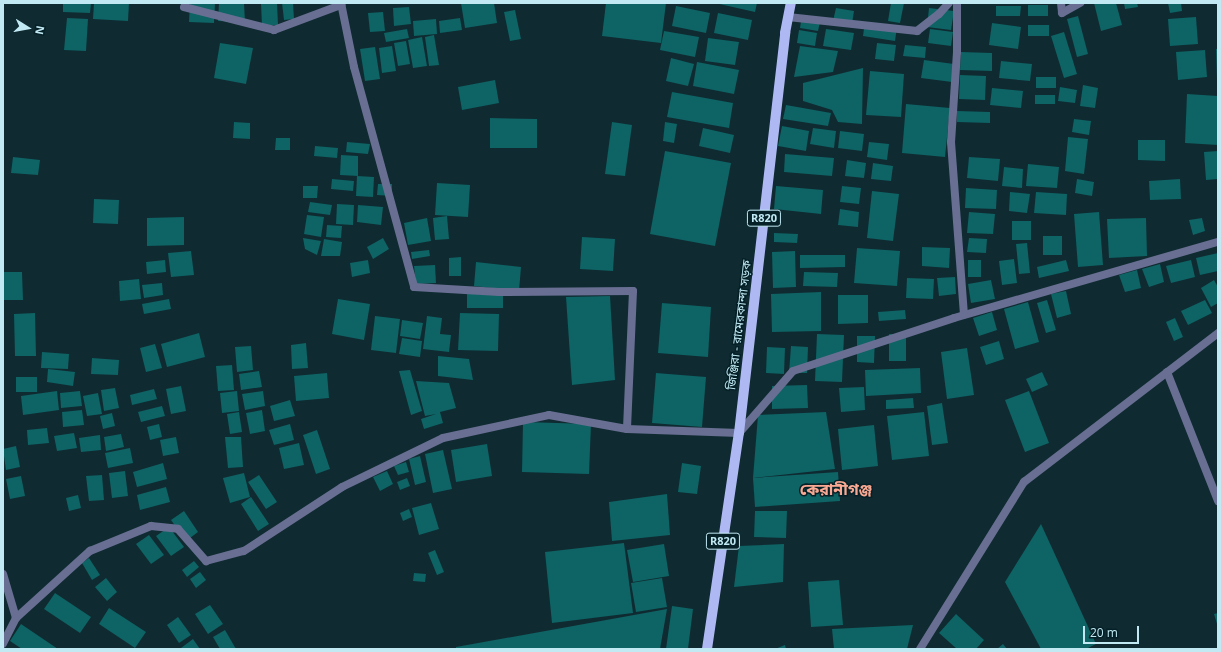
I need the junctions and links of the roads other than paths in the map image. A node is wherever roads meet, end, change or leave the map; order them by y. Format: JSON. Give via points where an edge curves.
{"nodes":[{"id":1,"x":791,"y":3,"type":"edge"},
{"id":2,"x":949,"y":3,"type":"edge"},
{"id":3,"x":957,"y":3,"type":"edge"},
{"id":4,"x":1061,"y":3,"type":"edge"},
{"id":5,"x":1080,"y":3,"type":"edge"},
{"id":6,"x":341,"y":4,"type":"edge"},
{"id":7,"x":184,"y":7,"type":"dead end"},
{"id":8,"x":788,"y":17,"type":"junction"},
{"id":9,"x":1218,"y":242,"type":"edge"},
{"id":10,"x":964,"y":315,"type":"junction"},
{"id":11,"x":1218,"y":333,"type":"edge"},
{"id":12,"x":1167,"y":372,"type":"junction"},
{"id":13,"x":627,"y":429,"type":"junction"},
{"id":14,"x":739,"y":433,"type":"junction"},
{"id":15,"x":1218,"y":501,"type":"edge"},
{"id":16,"x":3,"y":574,"type":"edge"},
{"id":17,"x":16,"y":618,"type":"junction"},
{"id":18,"x":3,"y":644,"type":"edge"},
{"id":19,"x":708,"y":649,"type":"edge"},
{"id":20,"x":920,"y":649,"type":"edge"}],
"edges":[{"from":1,"to":8,"type":"main road","name":"জিঞ্জিরা - রামেরকান্দা সড়ক","number":"R820"},
{"from":2,"to":8,"type":"street","via":[[917,31]]},
{"from":3,"to":10,"type":"street","via":[[957,52],[951,142]]},
{"from":4,"to":5,"type":"street","via":[[1062,13]]},
{"from":6,"to":7,"type":"street","via":[[274,30]]},
{"from":6,"to":13,"type":"street","via":[[354,66],[414,287],[499,292],[633,291]]},
{"from":8,"to":14,"type":"main road","name":"জিঞ্জিরা - রামেরকান্দা সড়ক","number":"R820"},
{"from":9,"to":10,"type":"street"},
{"from":10,"to":14,"type":"street","via":[[793,371]]},
{"from":11,"to":12,"type":"street"},
{"from":12,"to":15,"type":"street"},
{"from":12,"to":20,"type":"street","via":[[1024,482]]},
{"from":13,"to":14,"type":"street"},
{"from":13,"to":17,"type":"street","via":[[549,415],[443,438],[342,486],[244,551],[206,560],[178,529],[151,526],[90,551]]},
{"from":14,"to":19,"type":"main road","name":"জিঞ্জিরা - রামেরকান্দা সড়ক","number":"R820"},
{"from":16,"to":17,"type":"street"},
{"from":17,"to":18,"type":"street"}]}
